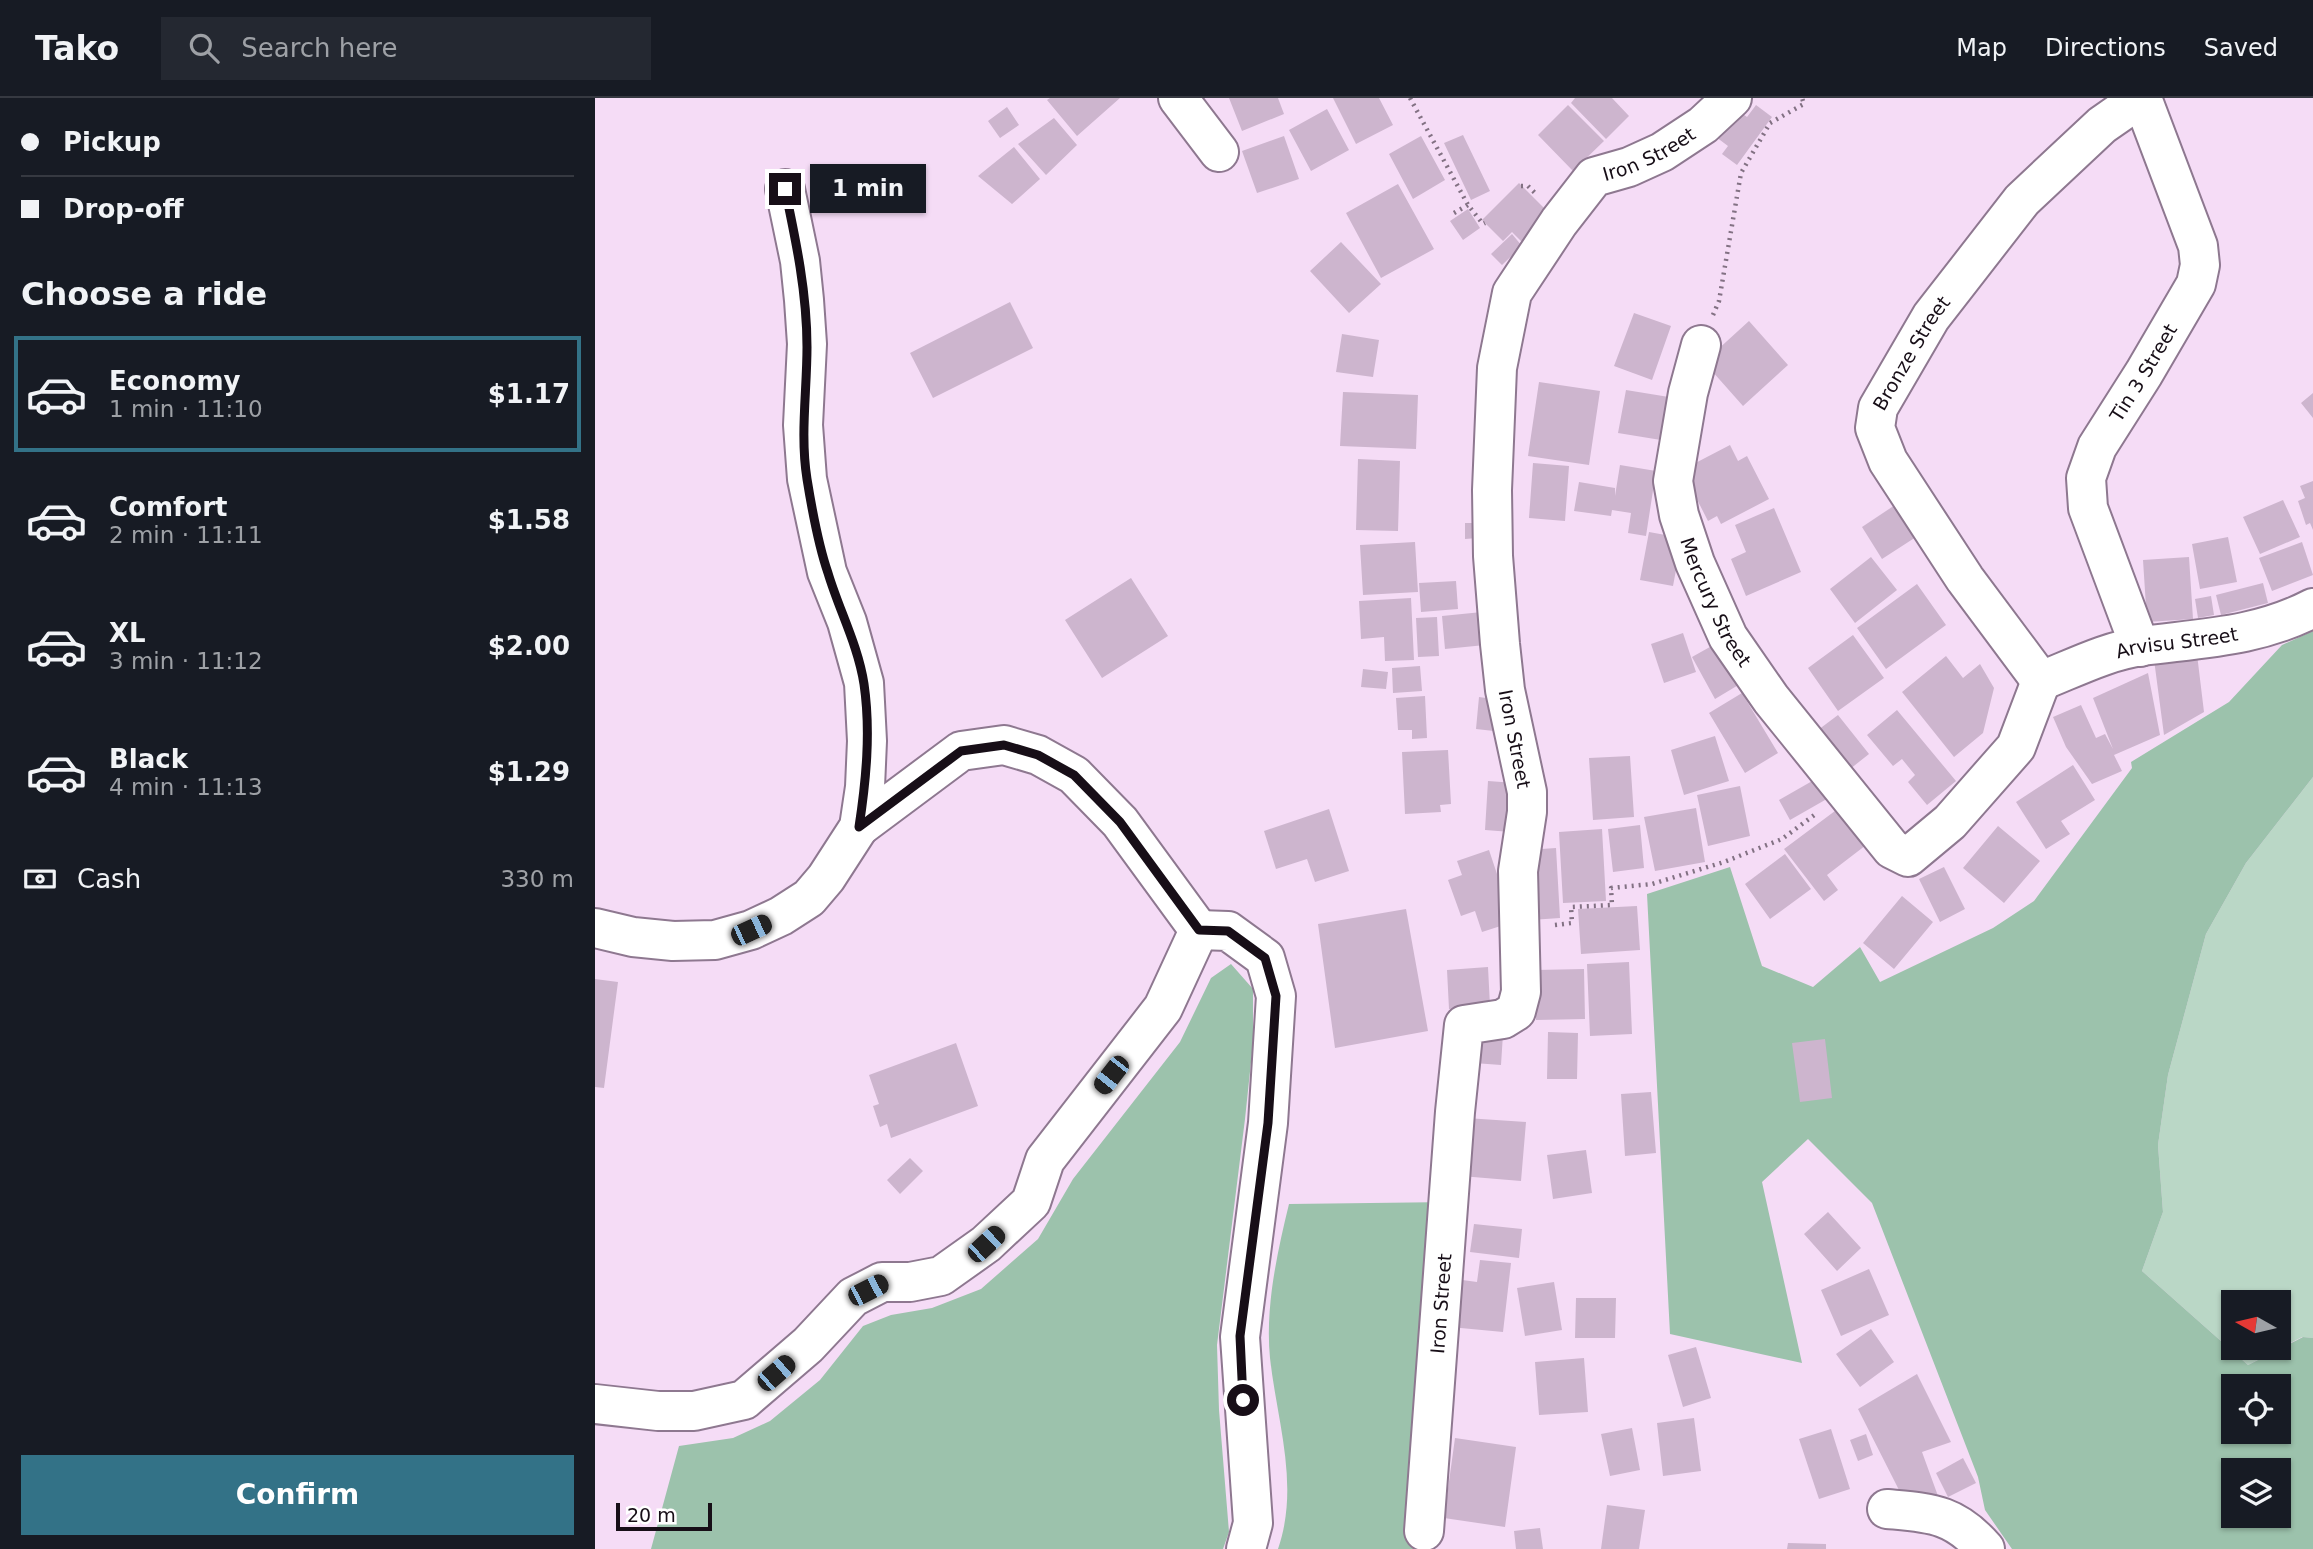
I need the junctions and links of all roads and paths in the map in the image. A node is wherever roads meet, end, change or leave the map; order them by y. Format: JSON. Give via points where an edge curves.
{"nodes":[{"id":1,"x":1178,"y":98,"type":"edge"},
{"id":2,"x":1410,"y":98,"type":"edge"},
{"id":3,"x":1732,"y":98,"type":"edge"},
{"id":4,"x":2142,"y":98,"type":"edge"},
{"id":5,"x":1803,"y":99,"type":"edge"},
{"id":6,"x":1219,"y":152,"type":"dead end"},
{"id":7,"x":785,"y":189,"type":"dead end"},
{"id":8,"x":1468,"y":205,"type":"junction"},
{"id":9,"x":1454,"y":213,"type":"dead end"},
{"id":10,"x":1485,"y":223,"type":"dead end"},
{"id":11,"x":1701,"y":345,"type":"joint"},
{"id":12,"x":2313,"y":608,"type":"edge"},
{"id":13,"x":2140,"y":647,"type":"junction"},
{"id":14,"x":2041,"y":681,"type":"junction"},
{"id":15,"x":1845,"y":792,"type":"junction"},
{"id":16,"x":859,"y":827,"type":"junction"},
{"id":17,"x":1551,"y":926,"type":"dead end"},
{"id":18,"x":595,"y":928,"type":"edge"},
{"id":19,"x":1199,"y":930,"type":"junction"},
{"id":20,"x":595,"y":1404,"type":"edge"},
{"id":21,"x":1887,"y":1509,"type":"dead end"},
{"id":22,"x":1424,"y":1531,"type":"dead end"},
{"id":23,"x":1246,"y":1549,"type":"edge"},
{"id":24,"x":1985,"y":1549,"type":"edge"}],
"edges":[{"from":1,"to":6,"type":"street"},
{"from":2,"to":8,"type":"path"},
{"from":3,"to":22,"type":"street","name":"Iron Street","via":[[1703,125],[1662,152],[1594,177],[1512,293],[1497,368],[1492,490],[1503,667],[1527,792],[1518,871],[1521,992],[1516,1011],[1503,1019],[1464,1025]]},
{"from":4,"to":13,"type":"street","name":"Tin 3 Street","via":[[2198,246],[2200,265],[2196,284],[2097,447],[2086,478],[2088,508]]},
{"from":4,"to":14,"type":"street","name":"Bronze Street","via":[[2102,125],[2022,200],[1931,317],[1878,408],[1875,428],[1888,461],[1965,579]]},
{"from":5,"to":11,"type":"path","via":[[1802,105],[1770,123],[1741,173],[1719,301]]},
{"from":7,"to":16,"type":"street","via":[[804,300],[807,478],[827,572],[864,684],[866,776]]},
{"from":8,"to":9,"type":"path"},
{"from":8,"to":10,"type":"path"},
{"from":11,"to":15,"type":"street","name":"Mercury Street","via":[[1673,481],[1679,515],[1728,637]]},
{"from":12,"to":13,"type":"street","name":"Arvisu Street","via":[[2241,634]]},
{"from":13,"to":14,"type":"street","name":"Arvisu Street","via":[[2099,657]]},
{"from":14,"to":15,"type":"street","name":"Mercury Street","via":[[2016,747],[1949,822],[1908,857],[1892,849]]},
{"from":15,"to":17,"type":"path","via":[[1782,839],[1652,884],[1611,888],[1612,905],[1571,907],[1572,923]]},
{"from":16,"to":18,"type":"street","via":[[809,898],[751,930],[715,940],[673,941]]},
{"from":16,"to":19,"type":"street","via":[[961,751],[1004,745],[1038,755],[1074,775],[1120,822]]},
{"from":19,"to":20,"type":"street","via":[[1163,1008],[1045,1160],[1031,1202],[986,1244],[941,1276],[883,1282],[853,1297],[808,1345],[744,1400],[694,1411]]},
{"from":19,"to":23,"type":"street","via":[[1228,931],[1265,958],[1276,996],[1268,1123],[1240,1336],[1253,1523]]},
{"from":21,"to":24,"type":"street","via":[[1935,1514],[1959,1525]]}]}
